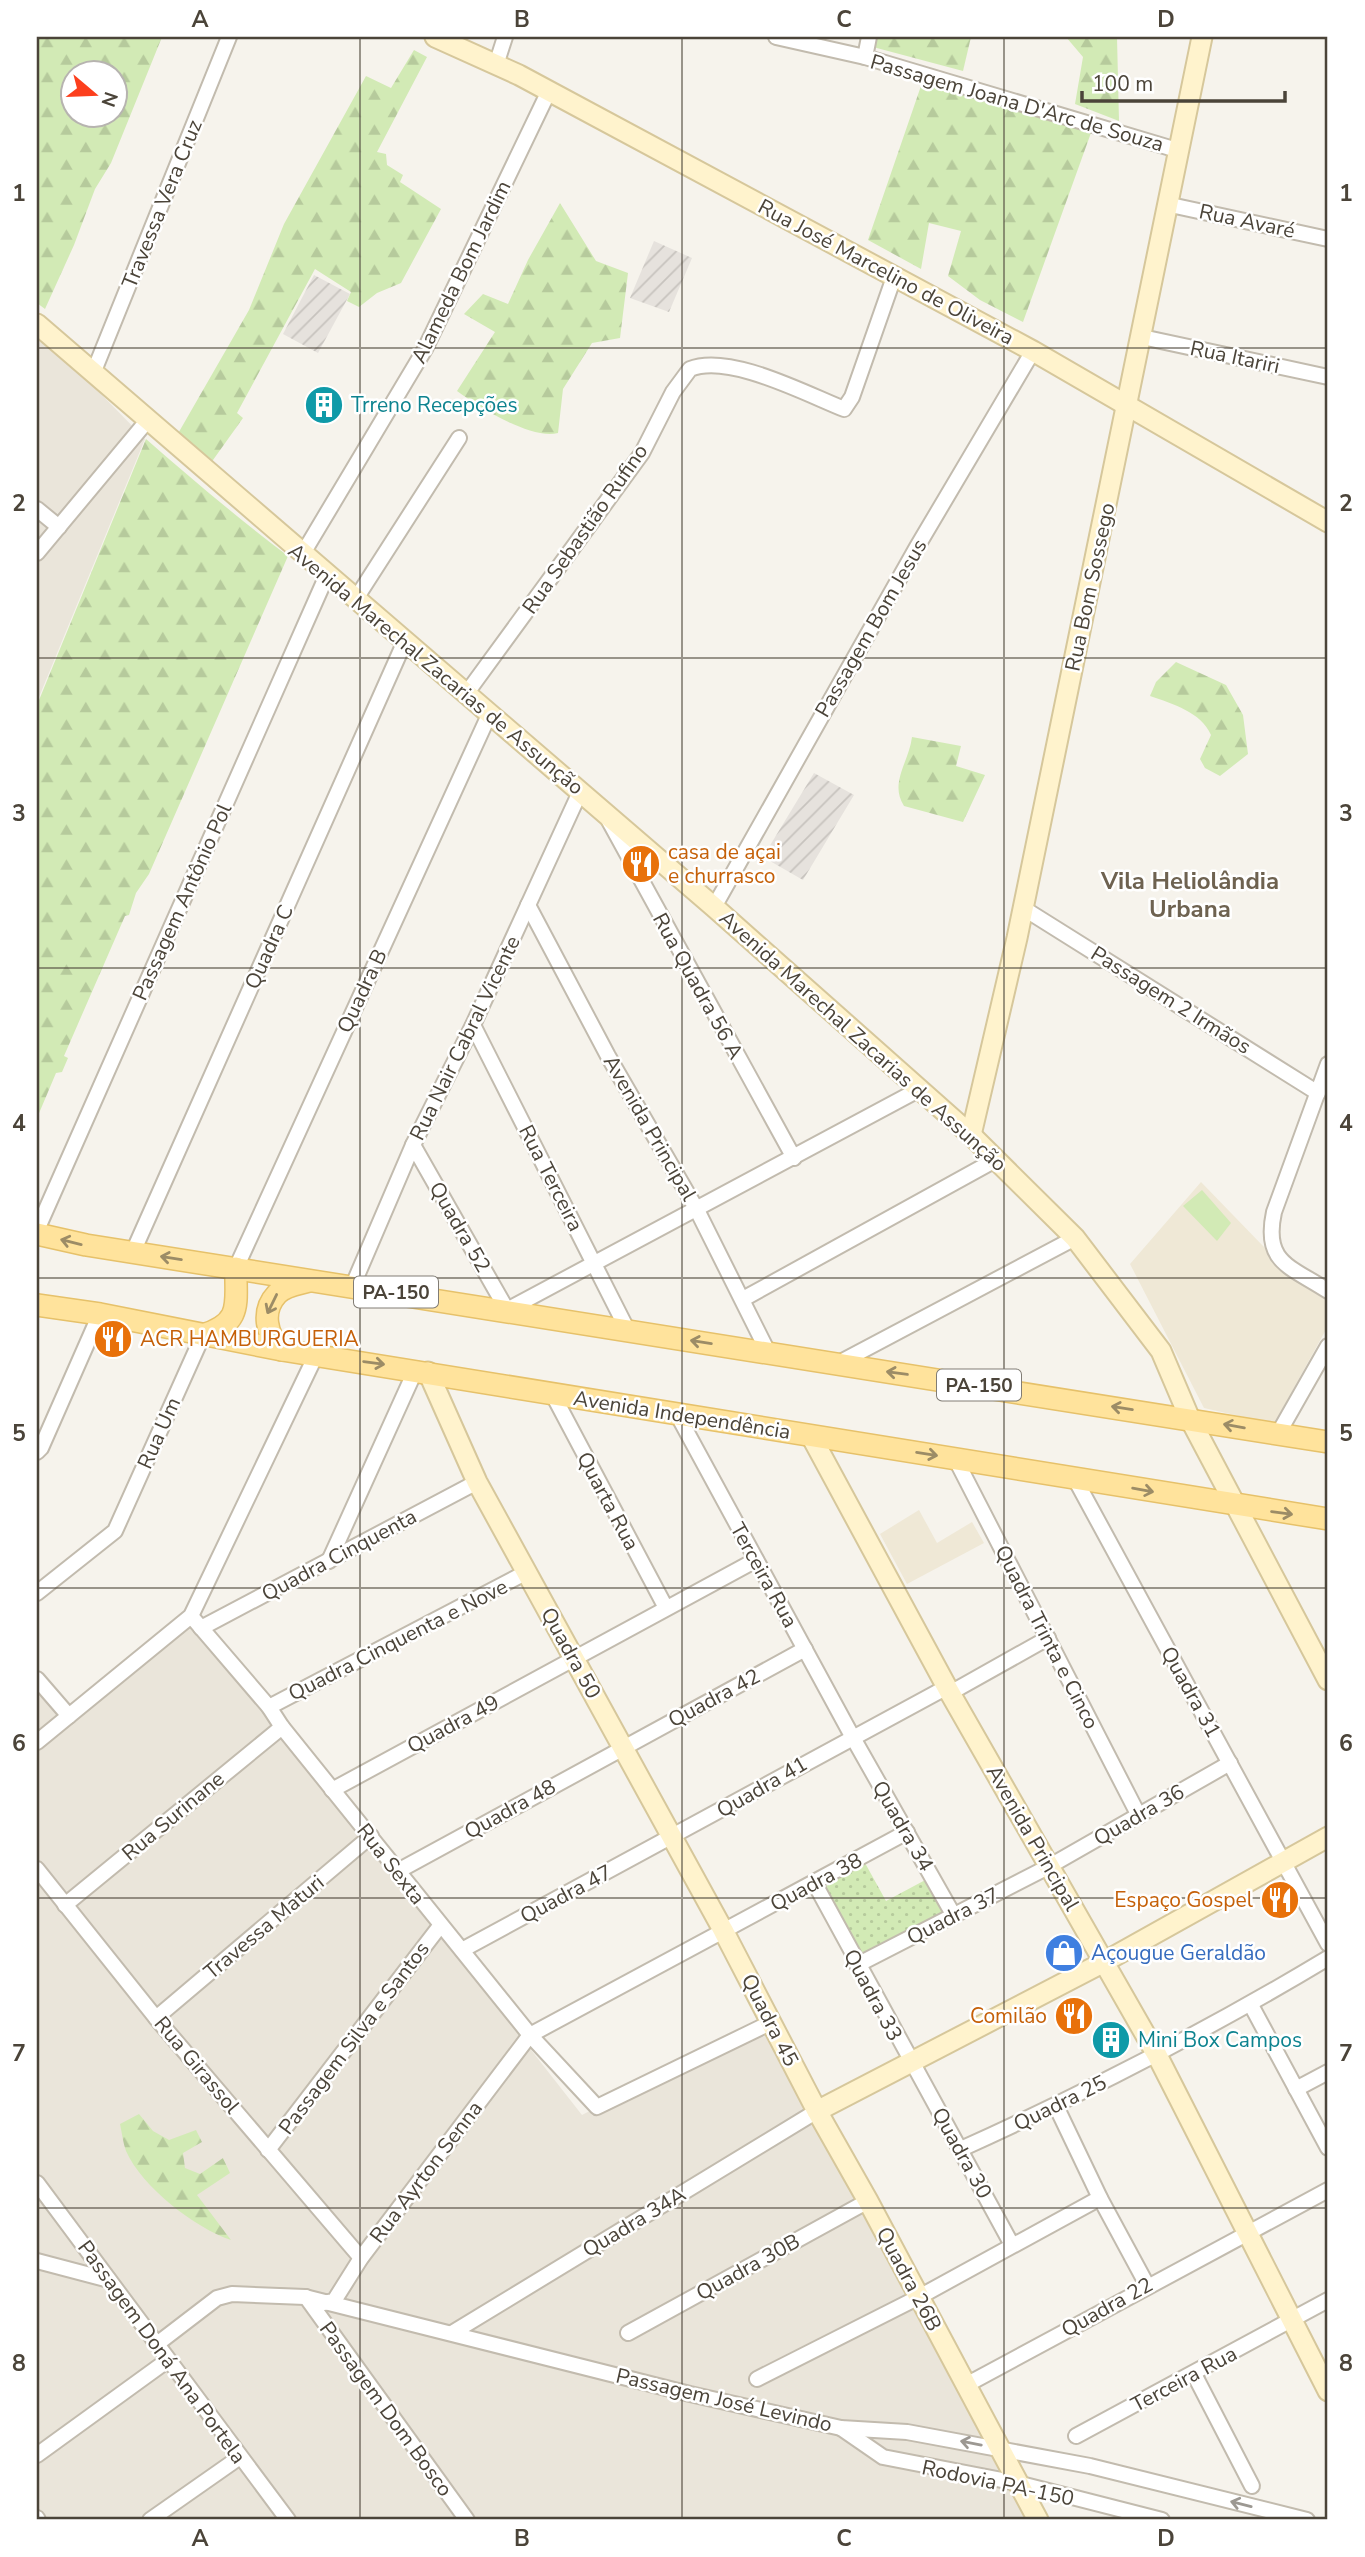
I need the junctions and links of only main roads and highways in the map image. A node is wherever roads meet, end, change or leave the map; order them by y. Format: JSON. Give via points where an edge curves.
{"nodes":[{"id":1,"x":37,"y":1232,"type":"edge"},
{"id":2,"x":236,"y":1268,"type":"junction"},
{"id":3,"x":314,"y":1279,"type":"junction"},
{"id":4,"x":37,"y":1305,"type":"edge"},
{"id":5,"x":203,"y":1335,"type":"junction"},
{"id":6,"x":282,"y":1350,"type":"junction"},
{"id":7,"x":1328,"y":1441,"type":"edge"},
{"id":8,"x":1328,"y":1519,"type":"edge"}],
"edges":[{"from":2,"to":1,"type":"main road","number":"PA-150","one_way":true},
{"from":2,"to":3,"type":"main road","number":"PA-150"},
{"from":2,"to":5,"type":"main road","via":[[235,1311],[223,1327]]},
{"from":3,"to":6,"type":"main road","one_way":true,"via":[[286,1287],[271,1303],[268,1328]]},
{"from":7,"to":3,"type":"main road","number":"PA-150","one_way":true},
{"from":4,"to":5,"type":"main road","name":"Avenida Independência"},
{"from":5,"to":6,"type":"main road","name":"Avenida Independência"},
{"from":6,"to":8,"type":"main road","name":"Avenida Independência","one_way":true}]}
